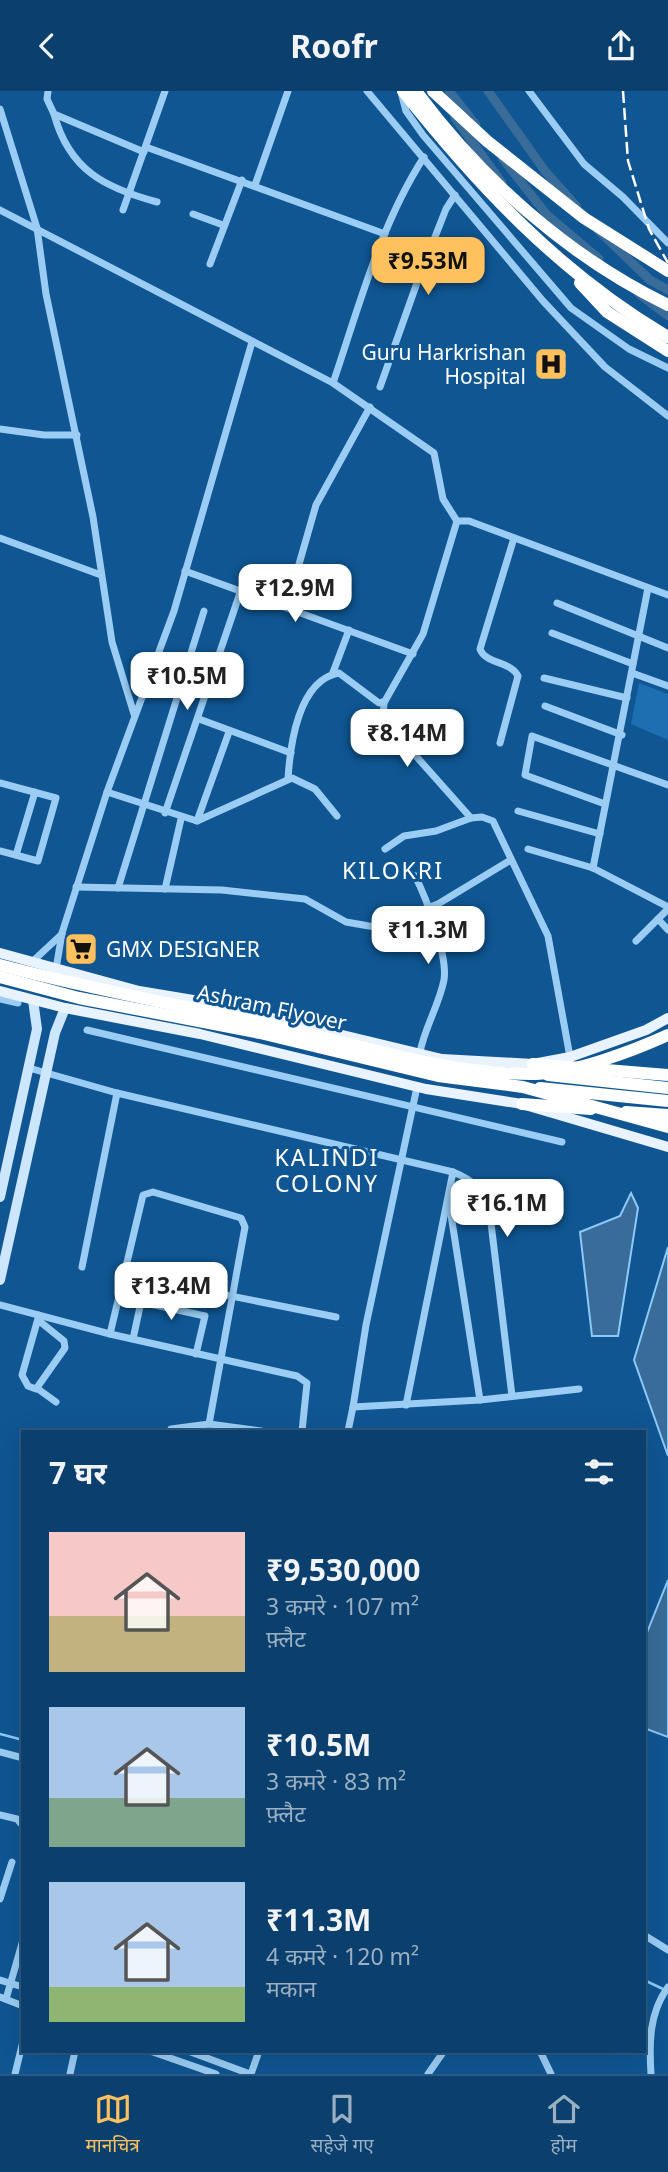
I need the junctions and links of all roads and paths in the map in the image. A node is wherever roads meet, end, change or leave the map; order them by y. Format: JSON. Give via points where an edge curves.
{"nodes":[{"id":1,"x":48,"y":91,"type":"edge"},
{"id":2,"x":166,"y":91,"type":"edge"},
{"id":3,"x":368,"y":91,"type":"edge"},
{"id":4,"x":402,"y":91,"type":"edge"},
{"id":5,"x":416,"y":91,"type":"edge"},
{"id":6,"x":433,"y":91,"type":"edge"},
{"id":7,"x":529,"y":91,"type":"edge"},
{"id":8,"x":285,"y":92,"type":"edge"},
{"id":9,"x":0,"y":109,"type":"edge"},
{"id":10,"x":406,"y":111,"type":"junction"},
{"id":11,"x":54,"y":114,"type":"junction"},
{"id":12,"x":395,"y":123,"type":"junction"},
{"id":13,"x":145,"y":149,"type":"junction"},
{"id":14,"x":424,"y":157,"type":"junction"},
{"id":15,"x":242,"y":180,"type":"junction"},
{"id":16,"x":255,"y":185,"type":"junction"},
{"id":17,"x":129,"y":194,"type":"junction"},
{"id":18,"x":455,"y":195,"type":"junction"},
{"id":19,"x":156,"y":202,"type":"dead end"},
{"id":20,"x":0,"y":210,"type":"edge"},
{"id":21,"x":123,"y":210,"type":"dead end"},
{"id":22,"x":193,"y":214,"type":"dead end"},
{"id":23,"x":223,"y":225,"type":"junction"},
{"id":24,"x":37,"y":228,"type":"junction"},
{"id":25,"x":385,"y":234,"type":"junction"},
{"id":26,"x":668,"y":243,"type":"edge"},
{"id":27,"x":548,"y":251,"type":"junction"},
{"id":28,"x":210,"y":264,"type":"dead end"},
{"id":29,"x":668,"y":271,"type":"edge"},
{"id":30,"x":668,"y":305,"type":"edge"},
{"id":31,"x":668,"y":337,"type":"edge"},
{"id":32,"x":252,"y":342,"type":"junction"},
{"id":33,"x":668,"y":351,"type":"edge"},
{"id":34,"x":668,"y":368,"type":"edge"},
{"id":35,"x":333,"y":383,"type":"junction"},
{"id":36,"x":380,"y":387,"type":"dead end"},
{"id":37,"x":370,"y":407,"type":"junction"},
{"id":38,"x":668,"y":416,"type":"edge"},
{"id":39,"x":0,"y":429,"type":"edge"},
{"id":40,"x":77,"y":435,"type":"junction"},
{"id":41,"x":457,"y":521,"type":"junction"},
{"id":42,"x":0,"y":538,"type":"edge"},
{"id":43,"x":514,"y":538,"type":"junction"},
{"id":44,"x":185,"y":571,"type":"junction"},
{"id":45,"x":101,"y":575,"type":"junction"},
{"id":46,"x":648,"y":588,"type":"junction"},
{"id":47,"x":241,"y":590,"type":"junction"},
{"id":48,"x":668,"y":595,"type":"edge"},
{"id":49,"x":557,"y":603,"type":"dead end"},
{"id":50,"x":287,"y":606,"type":"junction"},
{"id":51,"x":204,"y":611,"type":"dead end"},
{"id":52,"x":349,"y":630,"type":"junction"},
{"id":53,"x":552,"y":633,"type":"dead end"},
{"id":54,"x":639,"y":637,"type":"junction"},
{"id":55,"x":668,"y":648,"type":"edge"},
{"id":56,"x":413,"y":655,"type":"junction"},
{"id":57,"x":633,"y":664,"type":"junction"},
{"id":58,"x":632,"y":673,"type":"junction"},
{"id":59,"x":331,"y":675,"type":"junction"},
{"id":60,"x":544,"y":678,"type":"dead end"},
{"id":61,"x":668,"y":686,"type":"edge"},
{"id":62,"x":627,"y":698,"type":"junction"},
{"id":63,"x":384,"y":703,"type":"junction"},
{"id":64,"x":545,"y":706,"type":"dead end"},
{"id":65,"x":134,"y":714,"type":"junction"},
{"id":66,"x":199,"y":719,"type":"junction"},
{"id":67,"x":229,"y":732,"type":"junction"},
{"id":68,"x":622,"y":735,"type":"junction"},
{"id":69,"x":500,"y":743,"type":"dead end"},
{"id":70,"x":290,"y":753,"type":"junction"},
{"id":71,"x":615,"y":764,"type":"junction"},
{"id":72,"x":288,"y":779,"type":"junction"},
{"id":73,"x":0,"y":783,"type":"edge"},
{"id":74,"x":668,"y":785,"type":"edge"},
{"id":75,"x":35,"y":792,"type":"junction"},
{"id":76,"x":107,"y":792,"type":"junction"},
{"id":77,"x":143,"y":804,"type":"junction"},
{"id":78,"x":604,"y":804,"type":"junction"},
{"id":79,"x":518,"y":811,"type":"dead end"},
{"id":80,"x":165,"y":813,"type":"junction"},
{"id":81,"x":337,"y":816,"type":"dead end"},
{"id":82,"x":471,"y":818,"type":"junction"},
{"id":83,"x":181,"y":819,"type":"junction"},
{"id":84,"x":197,"y":821,"type":"junction"},
{"id":85,"x":600,"y":834,"type":"junction"},
{"id":86,"x":385,"y":849,"type":"dead end"},
{"id":87,"x":528,"y":849,"type":"dead end"},
{"id":88,"x":0,"y":851,"type":"edge"},
{"id":89,"x":16,"y":855,"type":"junction"},
{"id":90,"x":509,"y":861,"type":"junction"},
{"id":91,"x":593,"y":868,"type":"junction"},
{"id":92,"x":415,"y":876,"type":"dead end"},
{"id":93,"x":76,"y":887,"type":"junction"},
{"id":94,"x":118,"y":888,"type":"junction"},
{"id":95,"x":165,"y":889,"type":"junction"},
{"id":96,"x":431,"y":907,"type":"junction"},
{"id":97,"x":668,"y":908,"type":"edge"},
{"id":98,"x":658,"y":919,"type":"junction"},
{"id":99,"x":668,"y":930,"type":"edge"},
{"id":100,"x":62,"y":933,"type":"junction"},
{"id":101,"x":636,"y":941,"type":"dead end"},
{"id":102,"x":0,"y":953,"type":"edge"},
{"id":103,"x":33,"y":961,"type":"junction"},
{"id":104,"x":0,"y":965,"type":"edge"},
{"id":105,"x":56,"y":969,"type":"junction"},
{"id":106,"x":0,"y":977,"type":"edge"},
{"id":107,"x":0,"y":991,"type":"edge"},
{"id":108,"x":0,"y":999,"type":"edge"},
{"id":109,"x":33,"y":1000,"type":"junction"},
{"id":110,"x":18,"y":1003,"type":"dead end"},
{"id":111,"x":65,"y":1008,"type":"junction"},
{"id":112,"x":261,"y":1015,"type":"junction"},
{"id":113,"x":668,"y":1018,"type":"edge"},
{"id":114,"x":87,"y":1030,"type":"dead end"},
{"id":115,"x":668,"y":1035,"type":"edge"},
{"id":116,"x":254,"y":1046,"type":"junction"},
{"id":117,"x":420,"y":1052,"type":"junction"},
{"id":118,"x":570,"y":1057,"type":"junction"},
{"id":119,"x":29,"y":1068,"type":"junction"},
{"id":120,"x":535,"y":1069,"type":"junction"},
{"id":121,"x":47,"y":1073,"type":"junction"},
{"id":122,"x":668,"y":1075,"type":"edge"},
{"id":123,"x":417,"y":1087,"type":"junction"},
{"id":124,"x":523,"y":1087,"type":"junction"},
{"id":125,"x":668,"y":1088,"type":"edge"},
{"id":126,"x":117,"y":1093,"type":"junction"},
{"id":127,"x":668,"y":1101,"type":"edge"},
{"id":128,"x":522,"y":1104,"type":"junction"},
{"id":129,"x":411,"y":1108,"type":"junction"},
{"id":130,"x":668,"y":1115,"type":"edge"},
{"id":131,"x":668,"y":1127,"type":"edge"},
{"id":132,"x":562,"y":1142,"type":"dead end"},
{"id":133,"x":668,"y":1147,"type":"edge"},
{"id":134,"x":401,"y":1161,"type":"junction"},
{"id":135,"x":453,"y":1173,"type":"junction"},
{"id":136,"x":0,"y":1197,"type":"edge"},
{"id":137,"x":448,"y":1198,"type":"junction"},
{"id":138,"x":82,"y":1267,"type":"dead end"},
{"id":139,"x":126,"y":1275,"type":"junction"},
{"id":140,"x":0,"y":1280,"type":"edge"},
{"id":141,"x":233,"y":1298,"type":"junction"},
{"id":142,"x":0,"y":1305,"type":"edge"},
{"id":143,"x":336,"y":1317,"type":"dead end"},
{"id":144,"x":38,"y":1318,"type":"junction"},
{"id":145,"x":110,"y":1334,"type":"junction"},
{"id":146,"x":133,"y":1339,"type":"junction"},
{"id":147,"x":196,"y":1354,"type":"junction"},
{"id":148,"x":219,"y":1359,"type":"junction"},
{"id":149,"x":38,"y":1389,"type":"junction"},
{"id":150,"x":579,"y":1389,"type":"dead end"},
{"id":151,"x":512,"y":1396,"type":"junction"},
{"id":152,"x":480,"y":1400,"type":"junction"},
{"id":153,"x":56,"y":1402,"type":"dead end"},
{"id":154,"x":406,"y":1405,"type":"junction"},
{"id":155,"x":354,"y":1407,"type":"junction"},
{"id":156,"x":209,"y":1424,"type":"junction"},
{"id":157,"x":171,"y":1429,"type":"dead end"},
{"id":158,"x":254,"y":1430,"type":"edge"},
{"id":159,"x":302,"y":1430,"type":"edge"},
{"id":160,"x":348,"y":1430,"type":"edge"},
{"id":161,"x":0,"y":1752,"type":"edge"},
{"id":162,"x":21,"y":1757,"type":"edge"},
{"id":163,"x":0,"y":1815,"type":"edge"},
{"id":164,"x":21,"y":1824,"type":"edge"},
{"id":165,"x":12,"y":1862,"type":"dead end"},
{"id":166,"x":0,"y":1899,"type":"edge"},
{"id":167,"x":646,"y":1936,"type":"edge"},
{"id":168,"x":668,"y":1950,"type":"edge"},
{"id":169,"x":21,"y":1952,"type":"edge"},
{"id":170,"x":0,"y":1980,"type":"edge"},
{"id":171,"x":11,"y":1983,"type":"junction"},
{"id":172,"x":21,"y":1986,"type":"edge"},
{"id":173,"x":665,"y":1991,"type":"edge"},
{"id":174,"x":3,"y":1998,"type":"edge"},
{"id":175,"x":21,"y":2005,"type":"edge"},
{"id":176,"x":647,"y":2043,"type":"edge"},
{"id":177,"x":21,"y":2049,"type":"edge"},
{"id":178,"x":75,"y":2053,"type":"edge"},
{"id":179,"x":156,"y":2053,"type":"edge"},
{"id":180,"x":193,"y":2053,"type":"edge"},
{"id":181,"x":258,"y":2053,"type":"edge"},
{"id":182,"x":443,"y":2053,"type":"edge"},
{"id":183,"x":541,"y":2053,"type":"edge"},
{"id":184,"x":15,"y":2074,"type":"edge"},
{"id":185,"x":70,"y":2074,"type":"edge"},
{"id":186,"x":216,"y":2074,"type":"edge"},
{"id":187,"x":251,"y":2074,"type":"edge"},
{"id":188,"x":428,"y":2074,"type":"edge"},
{"id":189,"x":551,"y":2074,"type":"edge"},
{"id":190,"x":651,"y":2074,"type":"edge"}],
"edges":[{"from":1,"to":11,"type":"street"},
{"from":2,"to":13,"type":"street"},
{"from":3,"to":12,"type":"street"},
{"from":4,"to":10,"type":"street"},
{"from":4,"to":27,"type":"highway","via":[[458,160]]},
{"from":5,"to":30,"type":"highway","via":[[443,126],[524,209],[618,278]]},
{"from":6,"to":29,"type":"highway","via":[[487,141],[584,218]]},
{"from":7,"to":26,"type":"street","via":[[583,164]]},
{"from":8,"to":16,"type":"street"},
{"from":9,"to":24,"type":"street"},
{"from":10,"to":12,"type":"street"},
{"from":10,"to":34,"type":"street","via":[[571,308],[629,349]]},
{"from":11,"to":13,"type":"street"},
{"from":11,"to":17,"type":"street","via":[[64,140],[88,173]]},
{"from":12,"to":14,"type":"street"},
{"from":13,"to":15,"type":"street"},
{"from":13,"to":17,"type":"street"},
{"from":14,"to":18,"type":"street"},
{"from":14,"to":25,"type":"street"},
{"from":15,"to":16,"type":"street"},
{"from":15,"to":23,"type":"street"},
{"from":16,"to":25,"type":"street"},
{"from":17,"to":19,"type":"street"},
{"from":17,"to":21,"type":"street"},
{"from":18,"to":36,"type":"street"},
{"from":18,"to":38,"type":"street","via":[[543,301],[606,367]]},
{"from":20,"to":24,"type":"street"},
{"from":22,"to":23,"type":"street"},
{"from":23,"to":28,"type":"street"},
{"from":24,"to":32,"type":"street"},
{"from":24,"to":40,"type":"street","via":[[46,294]]},
{"from":25,"to":35,"type":"street"},
{"from":27,"to":31,"type":"highway","via":[[613,302]]},
{"from":27,"to":33,"type":"highway","via":[[607,312]]},
{"from":32,"to":35,"type":"street"},
{"from":32,"to":44,"type":"street"},
{"from":35,"to":37,"type":"street"},
{"from":37,"to":41,"type":"street","via":[[434,453],[443,499]]},
{"from":37,"to":50,"type":"street","via":[[316,505]]},
{"from":39,"to":40,"type":"street"},
{"from":40,"to":45,"type":"street"},
{"from":41,"to":43,"type":"street"},
{"from":41,"to":56,"type":"street"},
{"from":42,"to":45,"type":"street"},
{"from":43,"to":46,"type":"street"},
{"from":43,"to":69,"type":"street","via":[[480,649],[484,656],[518,675]]},
{"from":44,"to":47,"type":"street"},
{"from":44,"to":65,"type":"street"},
{"from":45,"to":65,"type":"street","via":[[112,642]]},
{"from":46,"to":48,"type":"street"},
{"from":46,"to":54,"type":"street"},
{"from":47,"to":50,"type":"street"},
{"from":47,"to":66,"type":"street"},
{"from":49,"to":54,"type":"street"},
{"from":50,"to":52,"type":"street"},
{"from":51,"to":77,"type":"street"},
{"from":52,"to":56,"type":"street"},
{"from":52,"to":59,"type":"street"},
{"from":53,"to":57,"type":"street"},
{"from":54,"to":55,"type":"street"},
{"from":54,"to":57,"type":"street"},
{"from":56,"to":63,"type":"street"},
{"from":57,"to":58,"type":"street"},
{"from":58,"to":61,"type":"street"},
{"from":58,"to":62,"type":"street"},
{"from":59,"to":63,"type":"street","via":[[346,676]]},
{"from":59,"to":70,"type":"street","via":[[305,703]]},
{"from":60,"to":62,"type":"street"},
{"from":62,"to":68,"type":"street"},
{"from":63,"to":82,"type":"street","via":[[383,719]]},
{"from":64,"to":68,"type":"street"},
{"from":65,"to":76,"type":"street"},
{"from":66,"to":67,"type":"street"},
{"from":66,"to":80,"type":"street"},
{"from":67,"to":70,"type":"street"},
{"from":67,"to":84,"type":"street"},
{"from":68,"to":71,"type":"street"},
{"from":70,"to":72,"type":"street"},
{"from":71,"to":74,"type":"street"},
{"from":71,"to":78,"type":"street"},
{"from":71,"to":78,"type":"street","via":[[532,736],[525,775]]},
{"from":72,"to":81,"type":"street","via":[[308,783]]},
{"from":72,"to":84,"type":"street"},
{"from":73,"to":75,"type":"street"},
{"from":75,"to":89,"type":"street"},
{"from":75,"to":89,"type":"street","via":[[55,798],[38,861]]},
{"from":76,"to":77,"type":"street"},
{"from":76,"to":93,"type":"street"},
{"from":77,"to":80,"type":"street"},
{"from":77,"to":94,"type":"street"},
{"from":78,"to":85,"type":"street"},
{"from":79,"to":85,"type":"street"},
{"from":80,"to":83,"type":"street"},
{"from":82,"to":86,"type":"street","via":[[404,836]]},
{"from":82,"to":90,"type":"street","via":[[493,821]]},
{"from":83,"to":84,"type":"street"},
{"from":83,"to":95,"type":"street"},
{"from":85,"to":91,"type":"street"},
{"from":87,"to":91,"type":"street"},
{"from":88,"to":89,"type":"street"},
{"from":90,"to":96,"type":"street"},
{"from":90,"to":118,"type":"street","via":[[548,936]]},
{"from":91,"to":97,"type":"street"},
{"from":92,"to":96,"type":"street"},
{"from":93,"to":94,"type":"street"},
{"from":93,"to":100,"type":"street"},
{"from":94,"to":95,"type":"street"},
{"from":95,"to":96,"type":"street","via":[[305,899],[331,916],[369,926],[381,926]]},
{"from":96,"to":117,"type":"street","via":[[444,978]]},
{"from":97,"to":98,"type":"street"},
{"from":98,"to":99,"type":"street"},
{"from":98,"to":101,"type":"street"},
{"from":100,"to":103,"type":"street"},
{"from":100,"to":105,"type":"street"},
{"from":102,"to":103,"type":"main road"},
{"from":103,"to":105,"type":"main road"},
{"from":104,"to":120,"type":"highway","name":"Ashram Flyover","bridge":true,"via":[[439,1066]]},
{"from":105,"to":112,"type":"main road"},
{"from":106,"to":124,"type":"highway","name":"Ashram Flyover","bridge":true,"via":[[438,1076]]},
{"from":107,"to":109,"type":"main road"},
{"from":108,"to":110,"type":"street"},
{"from":109,"to":111,"type":"main road"},
{"from":109,"to":119,"type":"main road","via":[[37,1029]]},
{"from":111,"to":116,"type":"main road"},
{"from":111,"to":121,"type":"main road"},
{"from":112,"to":116,"type":"main road"},
{"from":112,"to":117,"type":"main road"},
{"from":113,"to":118,"type":"main road"},
{"from":114,"to":129,"type":"street"},
{"from":115,"to":120,"type":"highway","bridge":true,"via":[[598,1061]]},
{"from":116,"to":123,"type":"main road"},
{"from":117,"to":120,"type":"main road","via":[[442,1059]]},
{"from":118,"to":120,"type":"main road"},
{"from":119,"to":121,"type":"street"},
{"from":119,"to":136,"type":"main road"},
{"from":120,"to":122,"type":"highway"},
{"from":120,"to":125,"type":"highway","bridge":true},
{"from":121,"to":126,"type":"street"},
{"from":121,"to":140,"type":"main road"},
{"from":123,"to":128,"type":"main road"},
{"from":123,"to":129,"type":"street"},
{"from":124,"to":127,"type":"highway","bridge":true},
{"from":124,"to":131,"type":"highway","bridge":true},
{"from":126,"to":134,"type":"street"},
{"from":126,"to":138,"type":"street"},
{"from":128,"to":130,"type":"highway"},
{"from":128,"to":133,"type":"main road"},
{"from":129,"to":132,"type":"street"},
{"from":129,"to":134,"type":"street"},
{"from":134,"to":135,"type":"street"},
{"from":134,"to":155,"type":"street","via":[[366,1325]]},
{"from":135,"to":137,"type":"street"},
{"from":135,"to":151,"type":"street","via":[[471,1179],[486,1200]]},
{"from":137,"to":152,"type":"street"},
{"from":137,"to":154,"type":"street"},
{"from":139,"to":141,"type":"street"},
{"from":139,"to":141,"type":"street","via":[[141,1200],[153,1192],[245,1221]]},
{"from":139,"to":145,"type":"street"},
{"from":141,"to":143,"type":"street"},
{"from":141,"to":148,"type":"street"},
{"from":142,"to":144,"type":"street"},
{"from":144,"to":145,"type":"street"},
{"from":144,"to":149,"type":"street","via":[[22,1375],[28,1386]]},
{"from":144,"to":149,"type":"street","via":[[65,1344]]},
{"from":145,"to":146,"type":"street"},
{"from":146,"to":147,"type":"street"},
{"from":146,"to":147,"type":"street","via":[[141,1301],[205,1315]]},
{"from":147,"to":148,"type":"street"},
{"from":148,"to":156,"type":"street"},
{"from":148,"to":159,"type":"street","via":[[303,1378],[307,1391]]},
{"from":149,"to":153,"type":"street"},
{"from":150,"to":151,"type":"street"},
{"from":151,"to":152,"type":"street"},
{"from":152,"to":154,"type":"street"},
{"from":154,"to":155,"type":"street"},
{"from":155,"to":160,"type":"street"},
{"from":156,"to":157,"type":"street"},
{"from":156,"to":158,"type":"street"},
{"from":161,"to":162,"type":"street"},
{"from":163,"to":164,"type":"street"},
{"from":165,"to":166,"type":"street"},
{"from":167,"to":168,"type":"street"},
{"from":169,"to":171,"type":"street"},
{"from":170,"to":171,"type":"street"},
{"from":171,"to":172,"type":"street"},
{"from":171,"to":174,"type":"street"},
{"from":173,"to":176,"type":"street","via":[[654,2011]]},
{"from":174,"to":175,"type":"street"},
{"from":176,"to":190,"type":"street"},
{"from":177,"to":184,"type":"street"},
{"from":178,"to":185,"type":"street"},
{"from":179,"to":186,"type":"street"},
{"from":180,"to":187,"type":"street"},
{"from":181,"to":187,"type":"street"},
{"from":182,"to":188,"type":"street"},
{"from":183,"to":189,"type":"street"}]}
